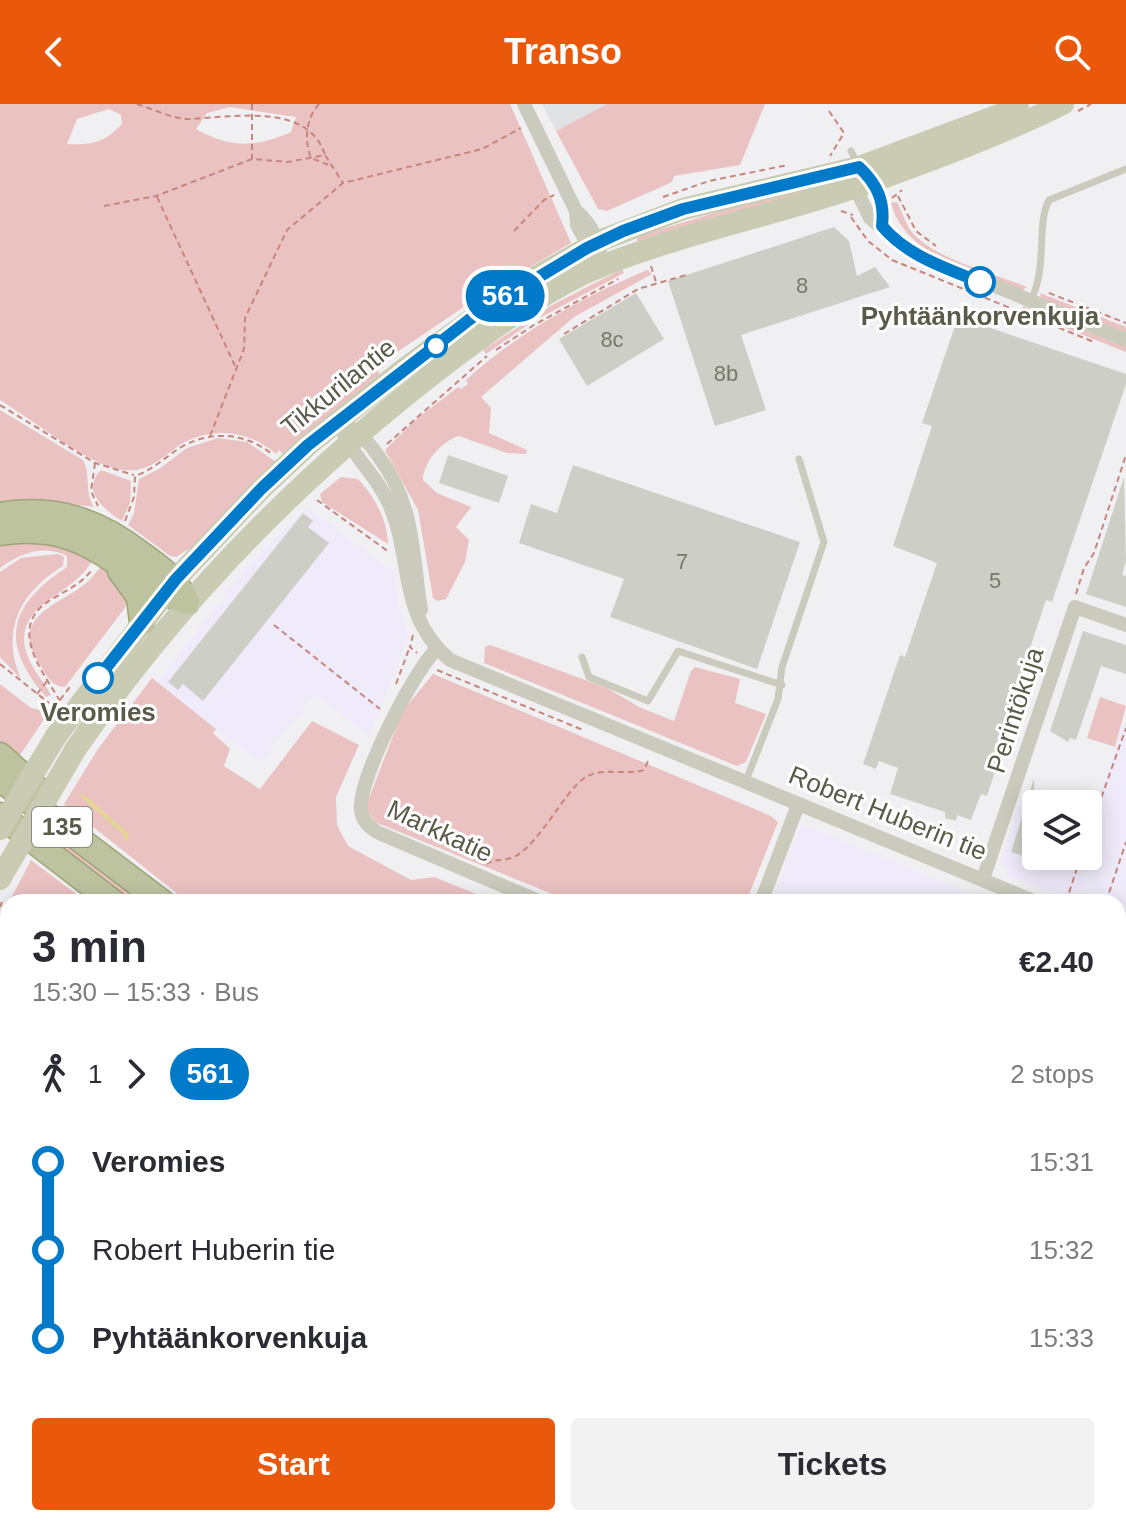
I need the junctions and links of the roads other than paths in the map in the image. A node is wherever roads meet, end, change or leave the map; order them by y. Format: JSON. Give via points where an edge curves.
{"nodes":[{"id":1,"x":524,"y":104,"type":"edge"},
{"id":2,"x":1026,"y":104,"type":"edge"},
{"id":3,"x":1066,"y":110,"type":"edge"},
{"id":4,"x":1126,"y":169,"type":"edge"},
{"id":5,"x":864,"y":178,"type":"junction"},
{"id":6,"x":882,"y":226,"type":"junction"},
{"id":7,"x":593,"y":244,"type":"junction"},
{"id":8,"x":612,"y":272,"type":"junction"},
{"id":9,"x":1030,"y":302,"type":"junction"},
{"id":10,"x":1126,"y":340,"type":"edge"},
{"id":11,"x":339,"y":421,"type":"junction"},
{"id":12,"x":353,"y":438,"type":"junction"},
{"id":13,"x":799,"y":459,"type":"dead end"},
{"id":14,"x":0,"y":515,"type":"edge"},
{"id":15,"x":0,"y":533,"type":"edge"},
{"id":16,"x":100,"y":557,"type":"junction"},
{"id":17,"x":175,"y":592,"type":"junction"},
{"id":18,"x":142,"y":622,"type":"junction"},
{"id":19,"x":1126,"y":625,"type":"edge"},
{"id":20,"x":423,"y":626,"type":"junction"},
{"id":21,"x":437,"y":649,"type":"junction"},
{"id":22,"x":582,"y":657,"type":"dead end"},
{"id":23,"x":782,"y":685,"type":"junction"},
{"id":24,"x":0,"y":755,"type":"edge"},
{"id":25,"x":0,"y":779,"type":"edge"},
{"id":26,"x":745,"y":783,"type":"junction"},
{"id":27,"x":798,"y":805,"type":"junction"},
{"id":28,"x":0,"y":815,"type":"edge"},
{"id":29,"x":0,"y":828,"type":"edge"},
{"id":30,"x":56,"y":858,"type":"junction"},
{"id":31,"x":124,"y":874,"type":"junction"},
{"id":32,"x":0,"y":879,"type":"edge"},
{"id":33,"x":983,"y":879,"type":"junction"},
{"id":34,"x":103,"y":894,"type":"edge"},
{"id":35,"x":151,"y":894,"type":"edge"},
{"id":36,"x":522,"y":894,"type":"edge"},
{"id":37,"x":764,"y":894,"type":"edge"},
{"id":38,"x":1018,"y":894,"type":"edge"}],
"edges":[{"from":1,"to":7,"type":"street","via":[[576,211],[587,220]]},
{"from":2,"to":5,"type":"main road","name":"Tikkurilantie"},
{"from":3,"to":5,"type":"main road","name":"Tikkurilantie"},
{"from":4,"to":9,"type":"lane","via":[[1049,200],[1043,261]]},
{"from":5,"to":6,"type":"street"},
{"from":5,"to":6,"type":"street","via":[[864,209]]},
{"from":5,"to":7,"type":"main road","name":"Tikkurilantie","via":[[683,209]]},
{"from":5,"to":8,"type":"main road","name":"Tikkurilantie"},
{"from":6,"to":9,"type":"street","via":[[931,262]]},
{"from":7,"to":8,"type":"street"},
{"from":7,"to":11,"type":"main road","name":"Tikkurilantie","via":[[474,316]]},
{"from":8,"to":12,"type":"main road","name":"Tikkurilantie","via":[[489,331]]},
{"from":9,"to":10,"type":"street"},
{"from":11,"to":12,"type":"street","name":"Robert Huberin tie"},
{"from":11,"to":17,"type":"main road","name":"Tikkurilantie","via":[[262,488]]},
{"from":12,"to":17,"type":"main road","name":"Tikkurilantie"},
{"from":12,"to":20,"type":"street","name":"Robert Huberin tie","via":[[395,520],[410,601]]},
{"from":12,"to":20,"type":"street","name":"Robert Huberin tie","via":[[376,453],[391,474],[411,522]]},
{"from":13,"to":23,"type":"lane","via":[[824,542],[782,667]]},
{"from":14,"to":17,"type":"highway","via":[[60,513],[92,521]]},
{"from":15,"to":16,"type":"highway","via":[[39,529],[76,539]]},
{"from":16,"to":17,"type":"highway"},
{"from":16,"to":18,"type":"highway","via":[[139,597]]},
{"from":17,"to":18,"type":"main road","name":"Tikkurilantie"},
{"from":17,"to":32,"type":"main road","name":"Tikkurilantie","bridge":true},
{"from":18,"to":29,"type":"main road","name":"Tikkurilantie","bridge":true,"via":[[56,736]]},
{"from":19,"to":33,"type":"street","name":"Perintökuja","via":[[1075,607]]},
{"from":20,"to":21,"type":"street","name":"Robert Huberin tie"},
{"from":21,"to":26,"type":"street","name":"Robert Huberin tie","via":[[467,670]]},
{"from":21,"to":36,"type":"street","name":"Markkatie","via":[[405,689],[361,808],[367,825],[379,833]]},
{"from":22,"to":23,"type":"lane","via":[[589,677],[648,701],[678,651]]},
{"from":23,"to":26,"type":"lane"},
{"from":24,"to":31,"type":"highway","via":[[93,837]]},
{"from":25,"to":31,"type":"highway","number":"135"},
{"from":26,"to":27,"type":"street","name":"Robert Huberin tie"},
{"from":27,"to":33,"type":"street","name":"Robert Huberin tie"},
{"from":27,"to":37,"type":"street"},
{"from":28,"to":30,"type":"highway","number":"135"},
{"from":29,"to":30,"type":"highway"},
{"from":30,"to":34,"type":"highway","number":"135"},
{"from":31,"to":35,"type":"highway","number":"135"},
{"from":33,"to":38,"type":"street","name":"Robert Huberin tie"}]}
